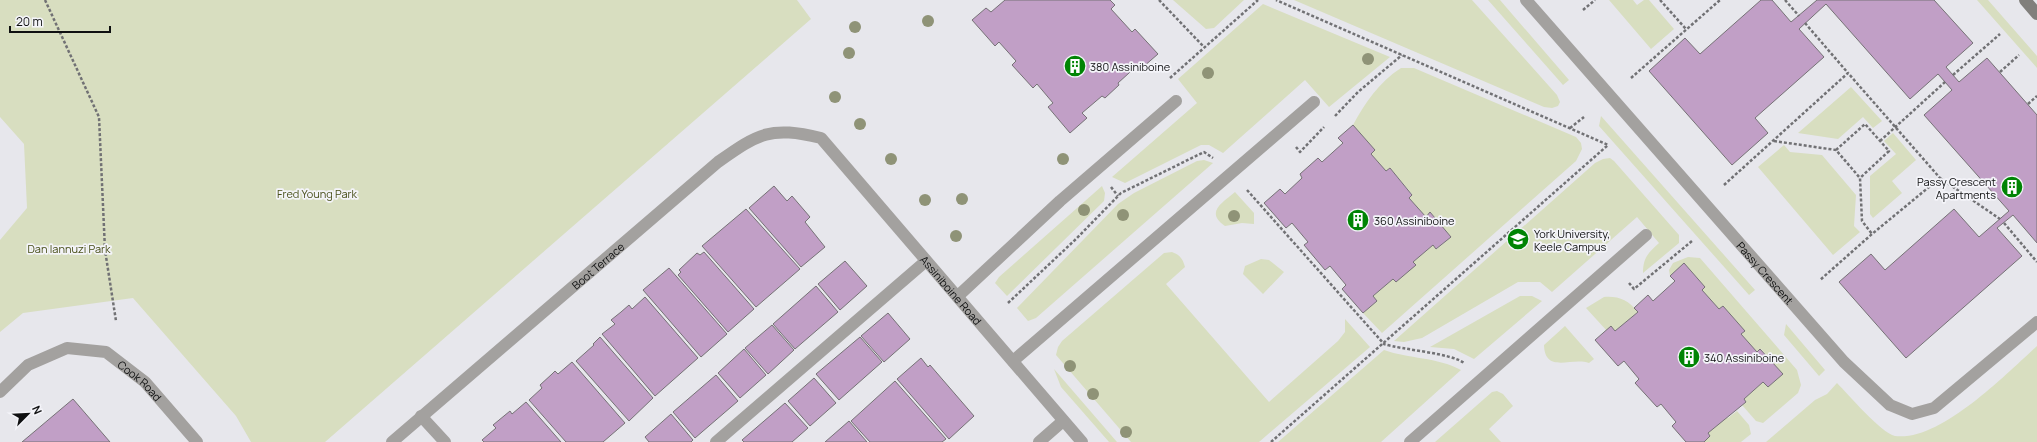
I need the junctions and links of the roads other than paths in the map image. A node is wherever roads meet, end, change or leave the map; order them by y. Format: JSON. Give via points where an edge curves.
{"nodes":[{"id":1,"x":1526,"y":0,"type":"edge"},
{"id":2,"x":2025,"y":0,"type":"edge"},
{"id":3,"x":2037,"y":14,"type":"edge"},
{"id":4,"x":1176,"y":101,"type":"road end"},
{"id":5,"x":1314,"y":102,"type":"dead end"},
{"id":6,"x":821,"y":138,"type":"joint"},
{"id":7,"x":1646,"y":235,"type":"dead end"},
{"id":8,"x":926,"y":261,"type":"junction"},
{"id":9,"x":958,"y":296,"type":"junction"},
{"id":10,"x":2037,"y":322,"type":"edge"},
{"id":11,"x":1013,"y":361,"type":"junction"},
{"id":12,"x":0,"y":392,"type":"edge"},
{"id":13,"x":422,"y":416,"type":"junction"},
{"id":14,"x":1063,"y":421,"type":"junction"},
{"id":15,"x":197,"y":442,"type":"edge"},
{"id":16,"x":392,"y":442,"type":"edge"},
{"id":17,"x":445,"y":442,"type":"edge"},
{"id":18,"x":716,"y":442,"type":"edge"},
{"id":19,"x":1039,"y":442,"type":"edge"},
{"id":20,"x":1082,"y":442,"type":"edge"},
{"id":21,"x":1410,"y":442,"type":"edge"}],
"edges":[{"from":1,"to":10,"type":"street","name":"Passy Crescent","via":[[1844,362],[1890,405],[1912,414],[1934,408]]},
{"from":2,"to":3,"type":"street"},
{"from":4,"to":9,"type":"street","via":[[1060,202]]},
{"from":5,"to":11,"type":"street"},
{"from":6,"to":8,"type":"street","name":"Assiniboine Road"},
{"from":6,"to":13,"type":"street","name":"Boot Terrace","via":[[796,132],[770,132],[746,142],[718,162]]},
{"from":7,"to":21,"type":"street"},
{"from":8,"to":9,"type":"street","name":"Assiniboine Road"},
{"from":8,"to":18,"type":"street"},
{"from":9,"to":11,"type":"street","name":"Assiniboine Road"},
{"from":11,"to":14,"type":"street","name":"Assiniboine Road"},
{"from":12,"to":15,"type":"street","name":"Cook Road","via":[[28,365],[67,348],[106,352],[145,382]]},
{"from":13,"to":16,"type":"street","name":"Boot Terrace"},
{"from":13,"to":17,"type":"street"},
{"from":14,"to":19,"type":"street"},
{"from":14,"to":20,"type":"street","name":"Assiniboine Road"}]}
